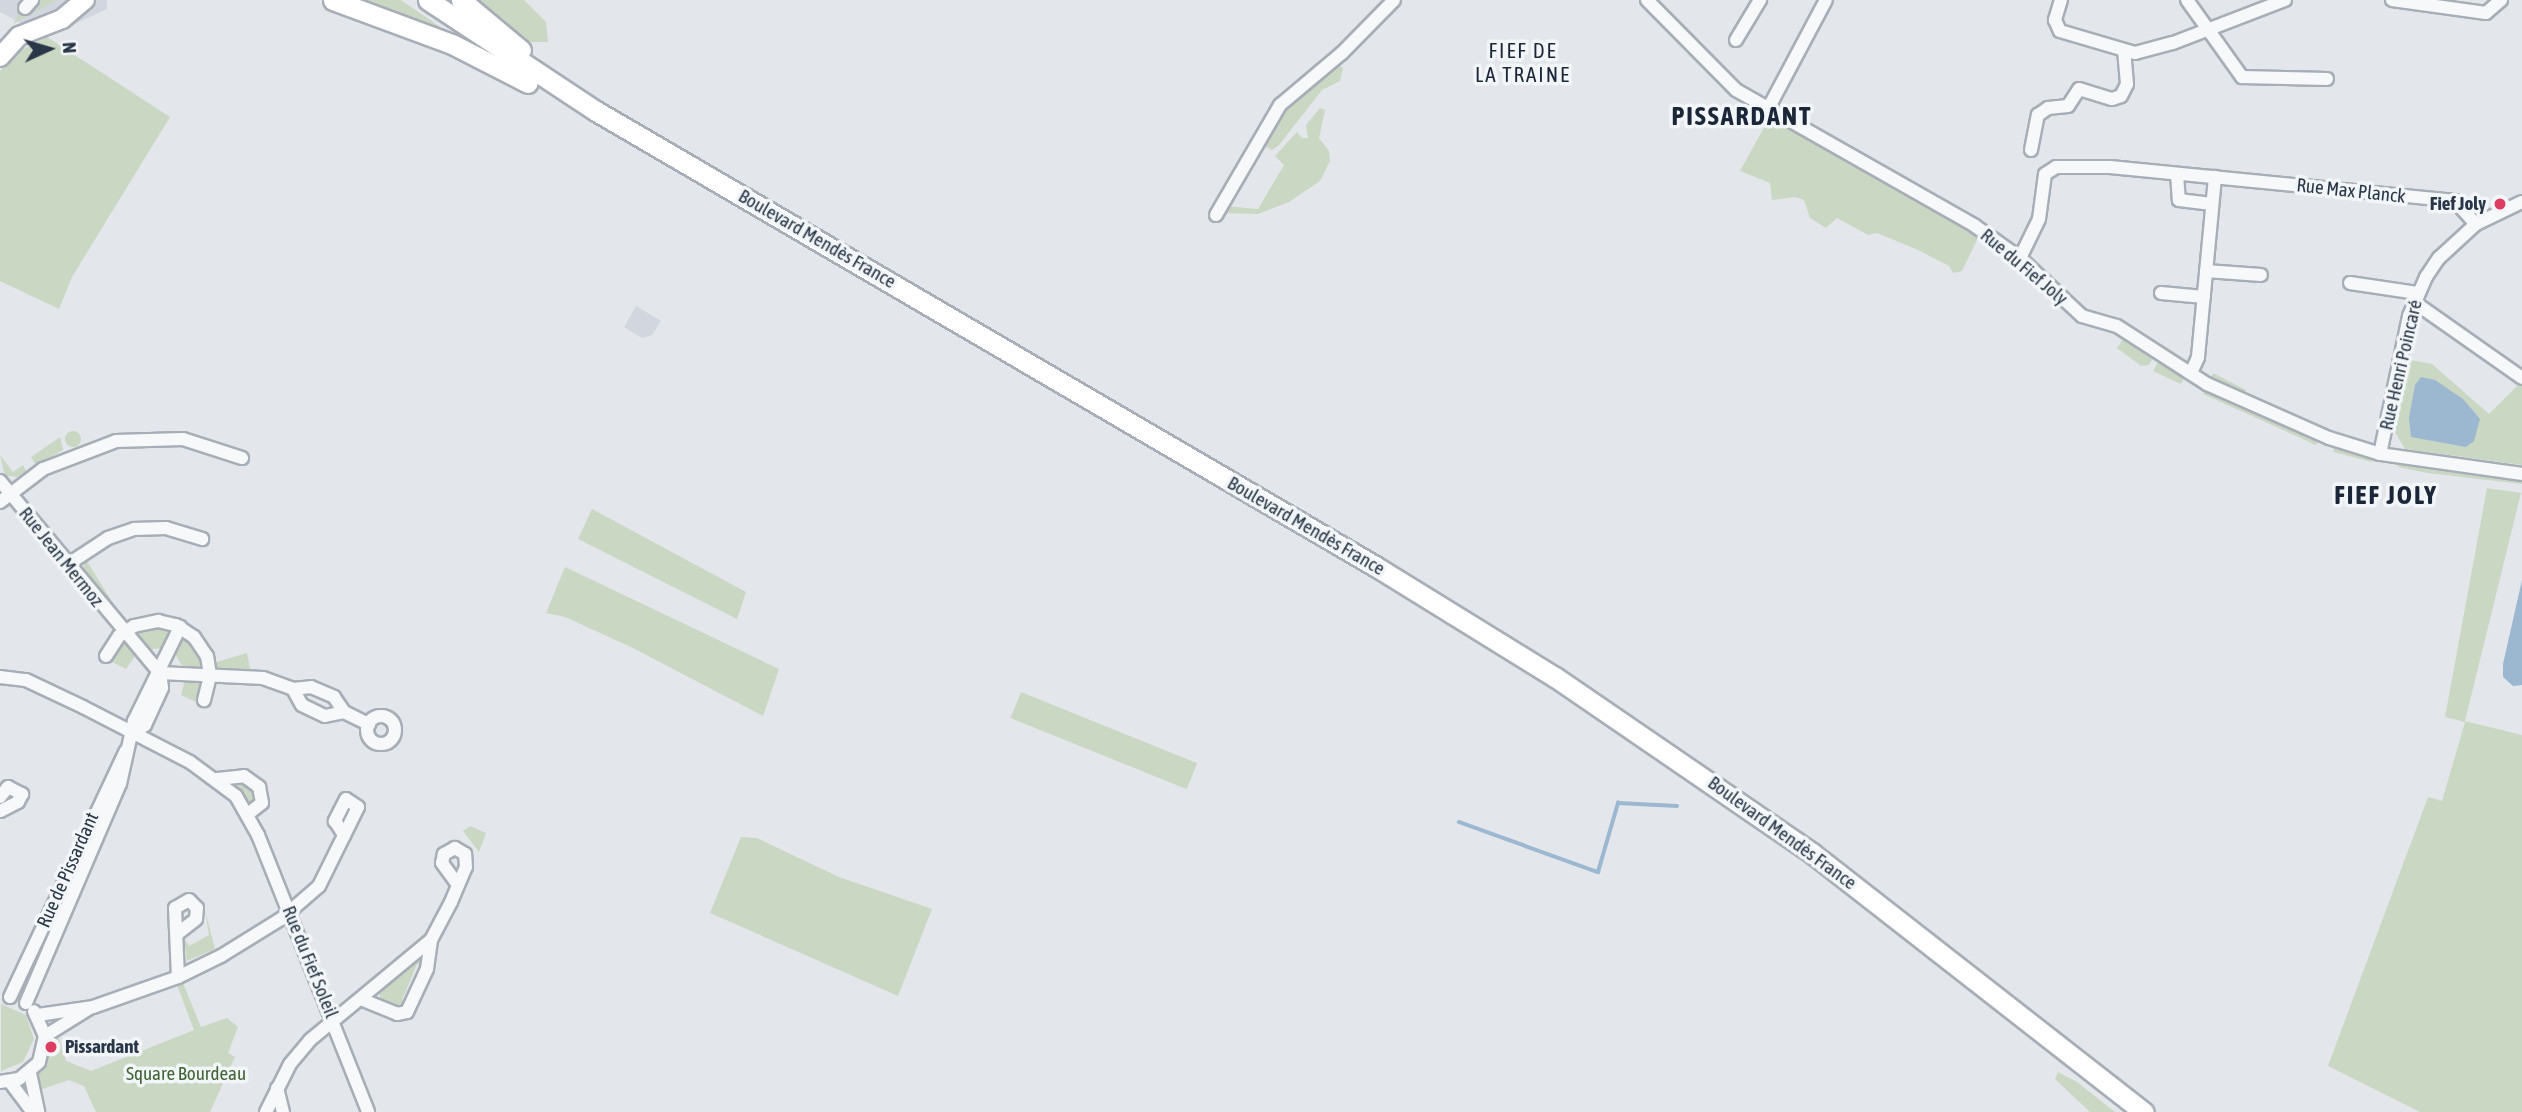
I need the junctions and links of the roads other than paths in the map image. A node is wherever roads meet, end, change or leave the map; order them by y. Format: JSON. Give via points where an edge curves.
{"nodes":[{"id":1,"x":70,"y":0,"type":"edge"},
{"id":2,"x":85,"y":0,"type":"edge"},
{"id":3,"x":333,"y":0,"type":"edge"},
{"id":4,"x":416,"y":0,"type":"edge"},
{"id":5,"x":428,"y":0,"type":"edge"},
{"id":6,"x":461,"y":0,"type":"edge"},
{"id":7,"x":1394,"y":0,"type":"edge"},
{"id":8,"x":1647,"y":0,"type":"edge"},
{"id":9,"x":1760,"y":0,"type":"edge"},
{"id":10,"x":1826,"y":0,"type":"edge"},
{"id":11,"x":2061,"y":0,"type":"edge"},
{"id":12,"x":2187,"y":0,"type":"edge"},
{"id":13,"x":2285,"y":0,"type":"edge"},
{"id":14,"x":2392,"y":0,"type":"edge"},
{"id":15,"x":2501,"y":0,"type":"edge"},
{"id":16,"x":2205,"y":29,"type":"junction"},
{"id":17,"x":1736,"y":40,"type":"dead end"},
{"id":18,"x":0,"y":47,"type":"edge"},
{"id":19,"x":2124,"y":52,"type":"junction"},
{"id":20,"x":0,"y":57,"type":"edge"},
{"id":21,"x":2327,"y":79,"type":"dead end"},
{"id":22,"x":578,"y":108,"type":"junction"},
{"id":23,"x":1768,"y":109,"type":"junction"},
{"id":24,"x":616,"y":123,"type":"junction"},
{"id":25,"x":2031,"y":150,"type":"dead end"},
{"id":26,"x":2177,"y":174,"type":"junction"},
{"id":27,"x":2215,"y":177,"type":"junction"},
{"id":28,"x":2522,"y":202,"type":"edge"},
{"id":29,"x":2213,"y":204,"type":"junction"},
{"id":30,"x":1216,"y":215,"type":"dead end"},
{"id":31,"x":2476,"y":224,"type":"junction"},
{"id":32,"x":2020,"y":258,"type":"junction"},
{"id":33,"x":2206,"y":271,"type":"junction"},
{"id":34,"x":2261,"y":275,"type":"dead end"},
{"id":35,"x":2350,"y":283,"type":"dead end"},
{"id":36,"x":2161,"y":293,"type":"dead end"},
{"id":37,"x":2204,"y":297,"type":"junction"},
{"id":38,"x":2416,"y":297,"type":"junction"},
{"id":39,"x":2191,"y":373,"type":"junction"},
{"id":40,"x":2522,"y":378,"type":"edge"},
{"id":41,"x":2380,"y":454,"type":"junction"},
{"id":42,"x":242,"y":458,"type":"dead end"},
{"id":43,"x":2522,"y":474,"type":"edge"},
{"id":44,"x":0,"y":481,"type":"edge"},
{"id":45,"x":5,"y":497,"type":"edge"},
{"id":46,"x":202,"y":538,"type":"dead end"},
{"id":47,"x":70,"y":563,"type":"junction"},
{"id":48,"x":180,"y":627,"type":"junction"},
{"id":49,"x":123,"y":633,"type":"junction"},
{"id":50,"x":106,"y":656,"type":"dead end"},
{"id":51,"x":160,"y":673,"type":"junction"},
{"id":52,"x":210,"y":676,"type":"junction"},
{"id":53,"x":0,"y":677,"type":"edge"},
{"id":54,"x":293,"y":689,"type":"junction"},
{"id":55,"x":204,"y":700,"type":"dead end"},
{"id":56,"x":344,"y":712,"type":"junction"},
{"id":57,"x":369,"y":724,"type":"dead end"},
{"id":58,"x":132,"y":739,"type":"junction"},
{"id":59,"x":218,"y":779,"type":"junction"},
{"id":60,"x":0,"y":797,"type":"edge"},
{"id":61,"x":0,"y":811,"type":"edge"},
{"id":62,"x":248,"y":814,"type":"junction"},
{"id":63,"x":344,"y":835,"type":"dead end"},
{"id":64,"x":458,"y":885,"type":"dead end"},
{"id":65,"x":289,"y":912,"type":"junction"},
{"id":66,"x":177,"y":934,"type":"dead end"},
{"id":67,"x":431,"y":940,"type":"junction"},
{"id":68,"x":178,"y":977,"type":"junction"},
{"id":69,"x":5,"y":996,"type":"edge"},
{"id":70,"x":363,"y":1000,"type":"junction"},
{"id":71,"x":26,"y":1003,"type":"junction"},
{"id":72,"x":90,"y":1008,"type":"junction"},
{"id":73,"x":38,"y":1015,"type":"junction"},
{"id":74,"x":334,"y":1021,"type":"junction"},
{"id":75,"x":45,"y":1036,"type":"junction"},
{"id":76,"x":30,"y":1073,"type":"junction"},
{"id":77,"x":5,"y":1082,"type":"edge"},
{"id":78,"x":277,"y":1088,"type":"junction"},
{"id":79,"x":36,"y":1112,"type":"edge"},
{"id":80,"x":266,"y":1112,"type":"edge"},
{"id":81,"x":283,"y":1112,"type":"edge"},
{"id":82,"x":368,"y":1112,"type":"edge"},
{"id":83,"x":2131,"y":1112,"type":"edge"},
{"id":84,"x":2144,"y":1112,"type":"edge"}],
"edges":[{"from":1,"to":18,"type":"main road","via":[[50,16],[16,30]]},
{"from":2,"to":20,"type":"main road","via":[[62,19],[19,36]]},
{"from":3,"to":22,"type":"main road","via":[[461,48],[572,110]]},
{"from":4,"to":22,"type":"main road","name":"Boulevard Mendès France"},
{"from":5,"to":24,"type":"main road","name":"Boulevard Mendès France"},
{"from":6,"to":24,"type":"main road","via":[[525,53],[605,108]]},
{"from":7,"to":30,"type":"street","via":[[1342,53],[1280,105]]},
{"from":8,"to":23,"type":"street","name":"Rue du Fief Joly","via":[[1726,81]]},
{"from":9,"to":17,"type":"street"},
{"from":10,"to":23,"type":"street"},
{"from":11,"to":19,"type":"street","via":[[2055,20],[2060,31]]},
{"from":12,"to":16,"type":"street"},
{"from":13,"to":16,"type":"street"},
{"from":14,"to":15,"type":"street","via":[[2486,13]]},
{"from":16,"to":19,"type":"street","via":[[2150,50]]},
{"from":16,"to":21,"type":"street","via":[[2242,77]]},
{"from":19,"to":25,"type":"street","via":[[2127,84],[2121,96],[2112,99],[2079,89],[2068,106],[2048,108],[2038,115]]},
{"from":22,"to":83,"type":"main road","name":"Boulevard Mendès France","via":[[1552,682],[1802,856]]},
{"from":23,"to":32,"type":"street","name":"Rue du Fief Joly","via":[[1975,226]]},
{"from":24,"to":84,"type":"main road","name":"Boulevard Mendès France","via":[[1375,566],[1555,677],[1812,853]]},
{"from":26,"to":27,"type":"street","name":"Rue Max Planck"},
{"from":26,"to":29,"type":"street","via":[[2179,200]]},
{"from":26,"to":32,"type":"street","name":"Rue Max Planck","via":[[2052,168],[2044,178],[2039,219]]},
{"from":27,"to":29,"type":"street"},
{"from":27,"to":31,"type":"street","name":"Rue Max Planck","via":[[2455,201]]},
{"from":28,"to":31,"type":"street","name":"Rue Henri Poincaré"},
{"from":29,"to":33,"type":"street"},
{"from":31,"to":38,"type":"street","name":"Rue Henri Poincaré","via":[[2439,258]]},
{"from":32,"to":39,"type":"street","name":"Rue du Fief Joly","via":[[2077,313],[2117,326]]},
{"from":33,"to":34,"type":"street"},
{"from":33,"to":37,"type":"street"},
{"from":35,"to":38,"type":"street"},
{"from":36,"to":37,"type":"street"},
{"from":37,"to":39,"type":"street","via":[[2197,365]]},
{"from":38,"to":40,"type":"street"},
{"from":38,"to":41,"type":"street","name":"Rue Henri Poincaré"},
{"from":39,"to":41,"type":"street","name":"Rue du Fief Joly","via":[[2238,400]]},
{"from":41,"to":43,"type":"street","name":"Rue du Fief Joly"},
{"from":42,"to":45,"type":"street","via":[[183,439],[134,438],[80,452],[43,469]]},
{"from":44,"to":45,"type":"street","name":"Rue Jean Mermoz"},
{"from":45,"to":47,"type":"street","name":"Rue Jean Mermoz"},
{"from":46,"to":47,"type":"street","via":[[166,528],[134,529],[108,538]]},
{"from":47,"to":49,"type":"street","name":"Rue Jean Mermoz"},
{"from":48,"to":49,"type":"street","via":[[152,622]]},
{"from":48,"to":51,"type":"street"},
{"from":48,"to":52,"type":"street","via":[[205,651]]},
{"from":49,"to":50,"type":"street"},
{"from":49,"to":51,"type":"street","name":"Rue Jean Mermoz"},
{"from":51,"to":52,"type":"street"},
{"from":51,"to":58,"type":"street","via":[[134,721]]},
{"from":52,"to":54,"type":"street","via":[[263,678]]},
{"from":52,"to":55,"type":"street"},
{"from":53,"to":58,"type":"street","name":"Rue du Fief Soleil","via":[[36,684]]},
{"from":54,"to":56,"type":"street","via":[[311,687],[334,697]]},
{"from":54,"to":56,"type":"street","via":[[302,705],[325,716]]},
{"from":56,"to":57,"type":"street"},
{"from":58,"to":59,"type":"street","name":"Rue du Fief Soleil"},
{"from":58,"to":69,"type":"street","name":"Rue de Pissardant"},
{"from":58,"to":71,"type":"street","name":"Rue de Pissardant","via":[[120,784]]},
{"from":59,"to":62,"type":"street","name":"Rue du Fief Soleil"},
{"from":59,"to":62,"type":"street","name":"Rue du Fief Soleil","via":[[244,776],[258,787],[262,803]]},
{"from":60,"to":61,"type":"street","via":[[8,787],[22,794],[18,802]]},
{"from":62,"to":65,"type":"street","name":"Rue du Fief Soleil"},
{"from":63,"to":65,"type":"street","via":[[319,886]]},
{"from":64,"to":67,"type":"street"},
{"from":65,"to":68,"type":"street"},
{"from":65,"to":74,"type":"street","name":"Rue du Fief Soleil"},
{"from":66,"to":68,"type":"street"},
{"from":67,"to":70,"type":"street"},
{"from":67,"to":70,"type":"street","via":[[427,969],[407,1012],[397,1014]]},
{"from":68,"to":72,"type":"street"},
{"from":69,"to":71,"type":"street"},
{"from":70,"to":74,"type":"street"},
{"from":71,"to":73,"type":"street"},
{"from":72,"to":73,"type":"street"},
{"from":72,"to":75,"type":"street"},
{"from":73,"to":75,"type":"street"},
{"from":74,"to":78,"type":"street","via":[[300,1051]]},
{"from":74,"to":82,"type":"street","name":"Rue du Fief Soleil"},
{"from":75,"to":76,"type":"street","via":[[43,1054]]},
{"from":76,"to":77,"type":"street"},
{"from":76,"to":79,"type":"street"},
{"from":77,"to":79,"type":"street"},
{"from":78,"to":80,"type":"street"},
{"from":78,"to":81,"type":"street"}]}
